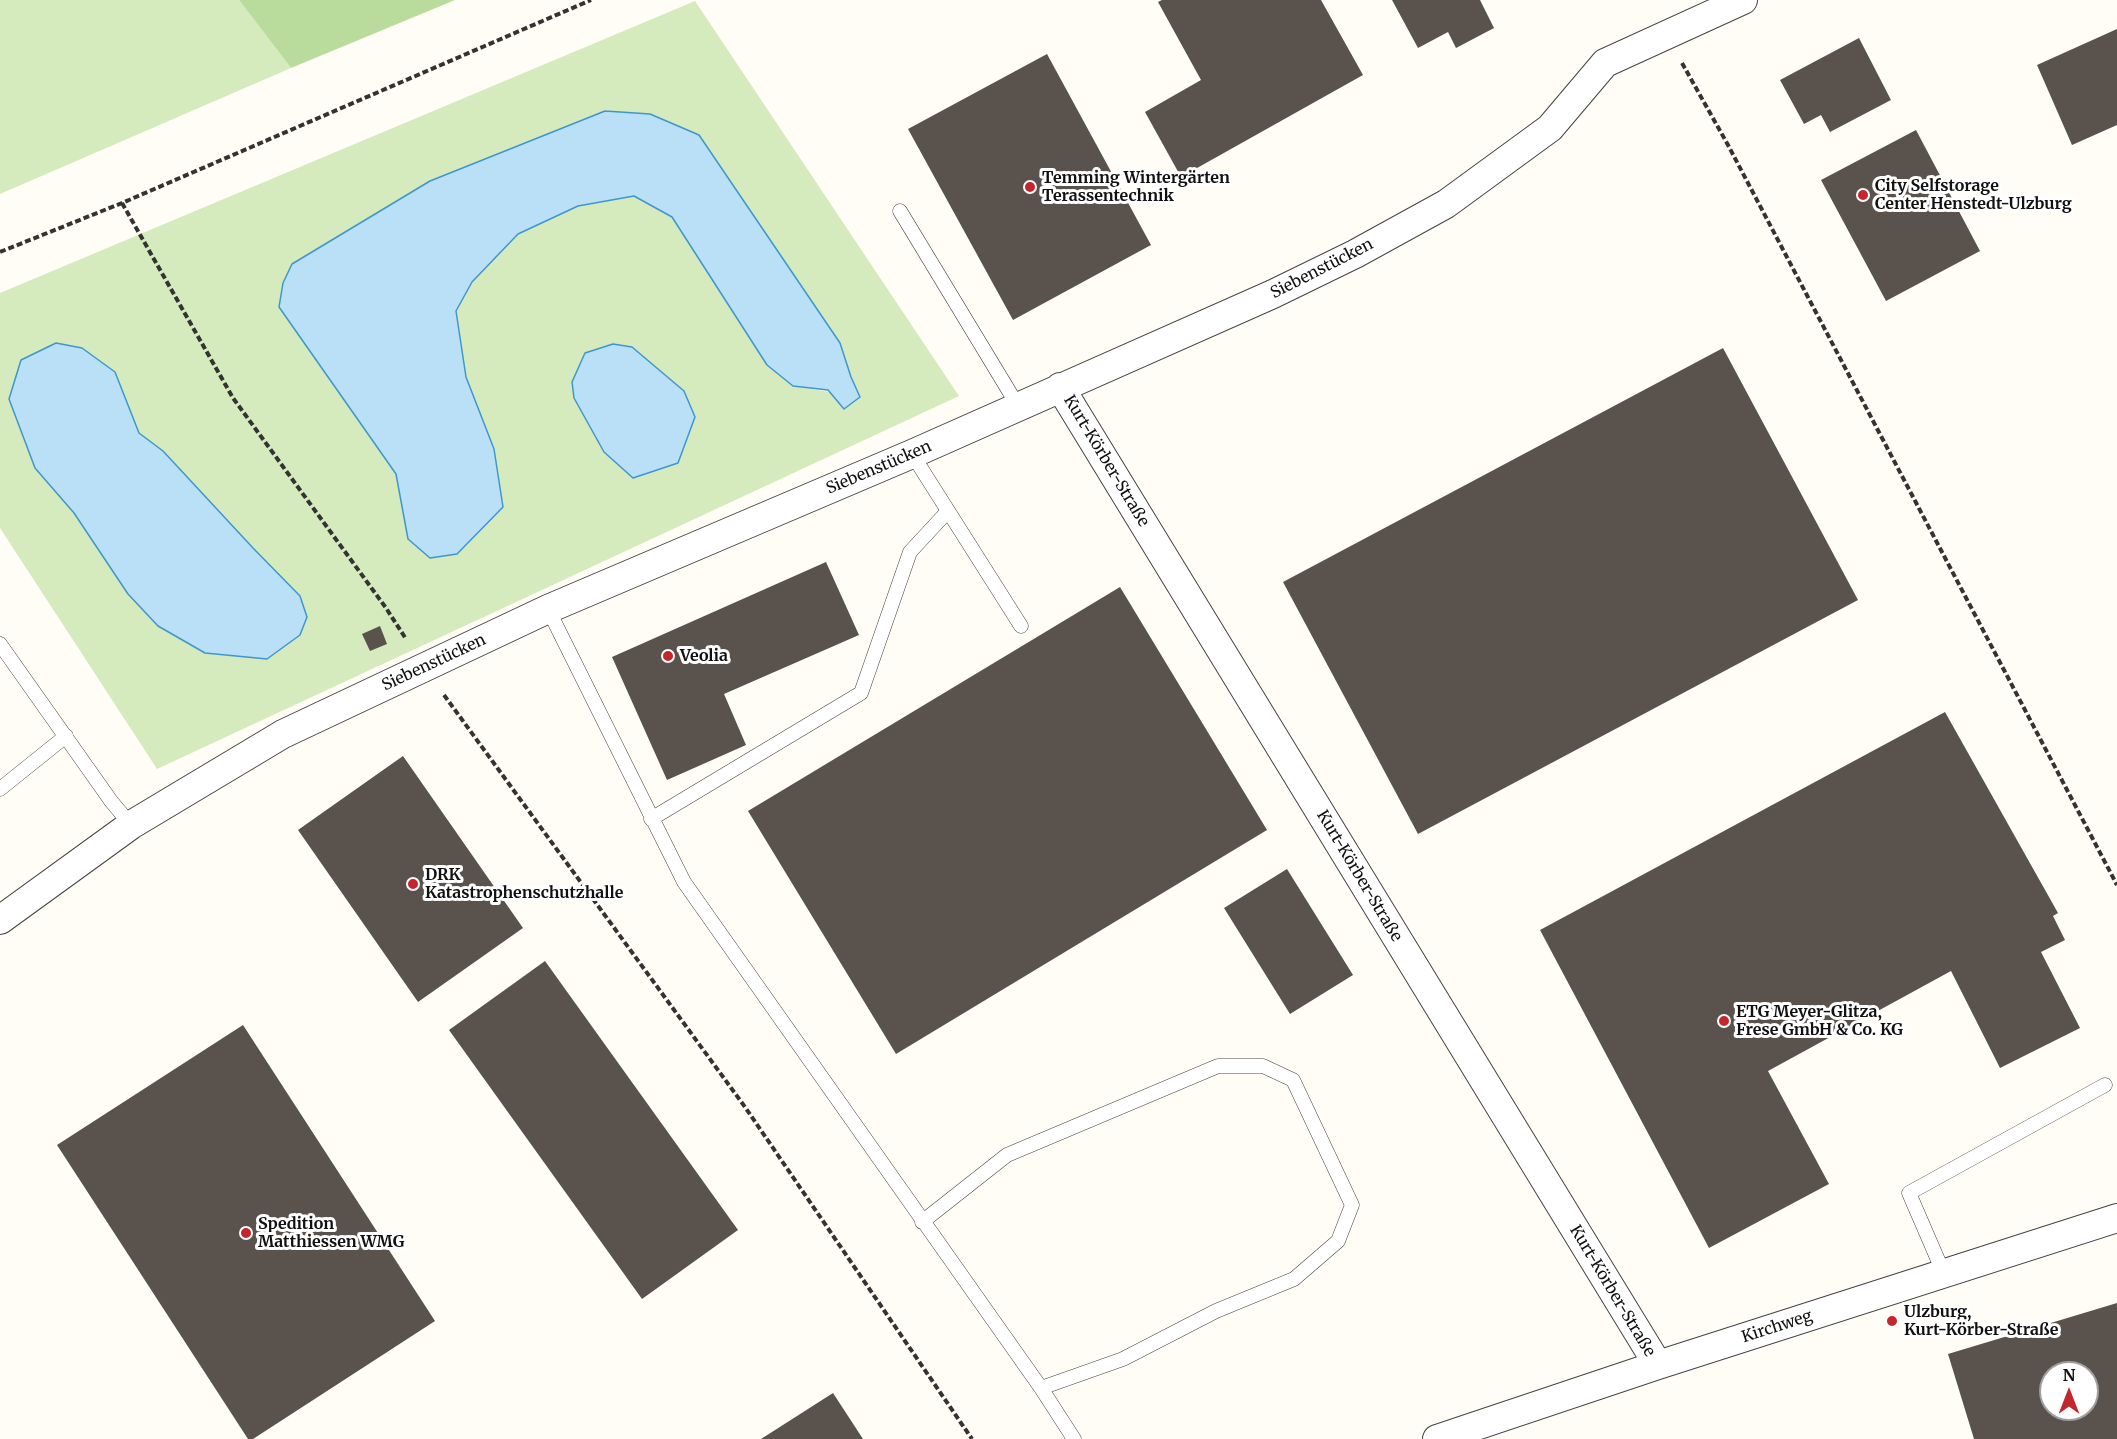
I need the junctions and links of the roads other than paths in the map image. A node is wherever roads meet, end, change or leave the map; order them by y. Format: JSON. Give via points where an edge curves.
{"nodes":[{"id":1,"x":1743,"y":0,"type":"edge"},
{"id":2,"x":900,"y":211,"type":"dead end"},
{"id":3,"x":1060,"y":387,"type":"junction"},
{"id":4,"x":1018,"y":406,"type":"junction"},
{"id":5,"x":912,"y":454,"type":"junction"},
{"id":6,"x":948,"y":511,"type":"junction"},
{"id":7,"x":548,"y":609,"type":"junction"},
{"id":8,"x":1021,"y":626,"type":"dead end"},
{"id":9,"x":0,"y":644,"type":"edge"},
{"id":10,"x":66,"y":736,"type":"junction"},
{"id":11,"x":0,"y":789,"type":"edge"},
{"id":12,"x":651,"y":819,"type":"junction"},
{"id":13,"x":131,"y":825,"type":"junction"},
{"id":14,"x":0,"y":920,"type":"edge"},
{"id":15,"x":2105,"y":1085,"type":"dead end"},
{"id":16,"x":2117,"y":1218,"type":"edge"},
{"id":17,"x":922,"y":1222,"type":"junction"},
{"id":18,"x":1944,"y":1274,"type":"junction"},
{"id":19,"x":1658,"y":1365,"type":"junction"},
{"id":20,"x":1041,"y":1388,"type":"junction"},
{"id":21,"x":1074,"y":1439,"type":"edge"},
{"id":22,"x":1437,"y":1439,"type":"edge"}],
"edges":[{"from":1,"to":3,"type":"street","name":"Siebenstücken","via":[[1605,63],[1550,128],[1446,204],[1273,294]]},
{"from":2,"to":4,"type":"lane"},
{"from":3,"to":4,"type":"street","name":"Siebenstücken"},
{"from":3,"to":19,"type":"street","name":"Kurt-Körber-Straße"},
{"from":4,"to":5,"type":"street","name":"Siebenstücken"},
{"from":5,"to":6,"type":"lane"},
{"from":5,"to":7,"type":"street","name":"Siebenstücken"},
{"from":6,"to":8,"type":"lane"},
{"from":6,"to":12,"type":"lane","via":[[910,552],[861,693]]},
{"from":7,"to":12,"type":"lane"},
{"from":7,"to":13,"type":"street","name":"Siebenstücken","via":[[283,734]]},
{"from":9,"to":10,"type":"lane"},
{"from":10,"to":11,"type":"lane"},
{"from":10,"to":13,"type":"lane"},
{"from":12,"to":17,"type":"lane","via":[[684,882]]},
{"from":13,"to":14,"type":"street","name":"Siebenstücken"},
{"from":15,"to":18,"type":"lane","via":[[1909,1193]]},
{"from":16,"to":18,"type":"street","name":"Kirchweg"},
{"from":17,"to":20,"type":"lane"},
{"from":17,"to":20,"type":"lane","via":[[1007,1155],[1218,1066],[1263,1066],[1293,1080],[1352,1205],[1338,1240],[1294,1279],[1216,1311],[1123,1359]]},
{"from":18,"to":19,"type":"street","name":"Kirchweg"},
{"from":19,"to":22,"type":"street","name":"Kirchweg"},
{"from":20,"to":21,"type":"lane"}]}
